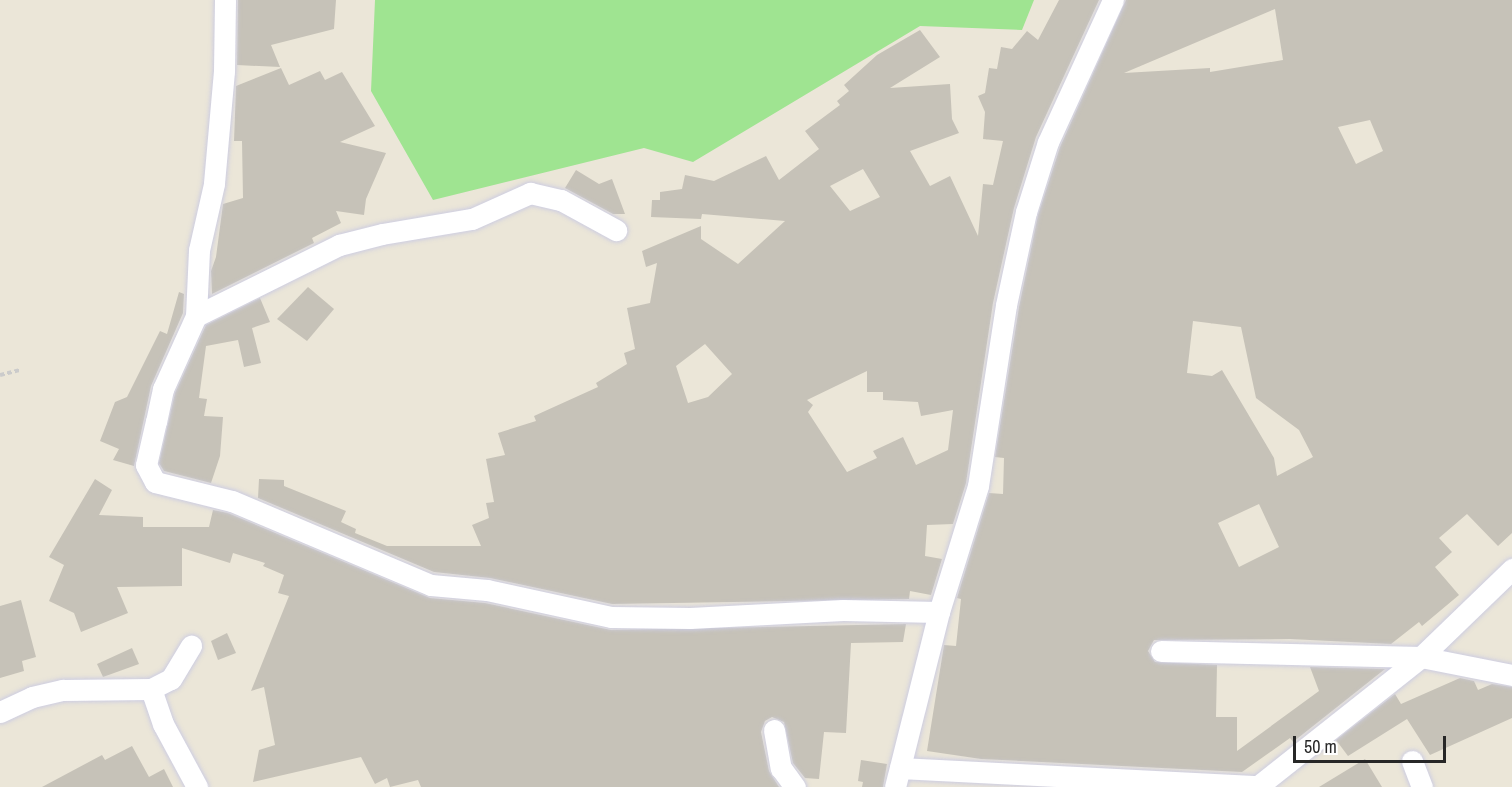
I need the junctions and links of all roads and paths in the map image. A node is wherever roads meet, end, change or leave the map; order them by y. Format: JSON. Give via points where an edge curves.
{"nodes":[{"id":1,"x":225,"y":0,"type":"edge"},
{"id":2,"x":1113,"y":0,"type":"edge"},
{"id":3,"x":616,"y":230,"type":"dead end"},
{"id":4,"x":196,"y":316,"type":"junction"},
{"id":5,"x":20,"y":370,"type":"dead end"},
{"id":6,"x":0,"y":375,"type":"edge"},
{"id":7,"x":1512,"y":569,"type":"edge"},
{"id":8,"x":939,"y":612,"type":"junction"},
{"id":9,"x":192,"y":646,"type":"dead end"},
{"id":10,"x":1161,"y":651,"type":"dead end"},
{"id":11,"x":1421,"y":657,"type":"junction"},
{"id":12,"x":1512,"y":675,"type":"edge"},
{"id":13,"x":151,"y":689,"type":"junction"},
{"id":14,"x":0,"y":712,"type":"edge"},
{"id":15,"x":774,"y":730,"type":"dead end"},
{"id":16,"x":1412,"y":761,"type":"dead end"},
{"id":17,"x":898,"y":777,"type":"edge"},
{"id":18,"x":197,"y":787,"type":"edge"},
{"id":19,"x":795,"y":787,"type":"edge"},
{"id":20,"x":1257,"y":787,"type":"edge"},
{"id":21,"x":1422,"y":787,"type":"edge"}],
"edges":[{"from":1,"to":4,"type":"street","via":[[224,71],[214,184],[199,250]]},
{"from":2,"to":8,"type":"street","via":[[1048,142],[1026,212],[1006,305],[978,486]]},
{"from":3,"to":4,"type":"street","via":[[561,200],[530,193],[472,219],[339,245]]},
{"from":4,"to":8,"type":"street","via":[[163,389],[146,465],[155,482],[232,501],[431,585],[487,590],[611,618],[832,610]]},
{"from":5,"to":6,"type":"path"},
{"from":7,"to":11,"type":"street"},
{"from":8,"to":17,"type":"street"},
{"from":9,"to":13,"type":"street","via":[[171,679]]},
{"from":10,"to":11,"type":"street"},
{"from":11,"to":12,"type":"street"},
{"from":11,"to":20,"type":"street"},
{"from":13,"to":14,"type":"street","via":[[63,690],[32,697]]},
{"from":13,"to":18,"type":"street","via":[[163,724]]},
{"from":15,"to":19,"type":"street","via":[[781,768]]},
{"from":16,"to":21,"type":"street"},
{"from":17,"to":20,"type":"street"}]}
